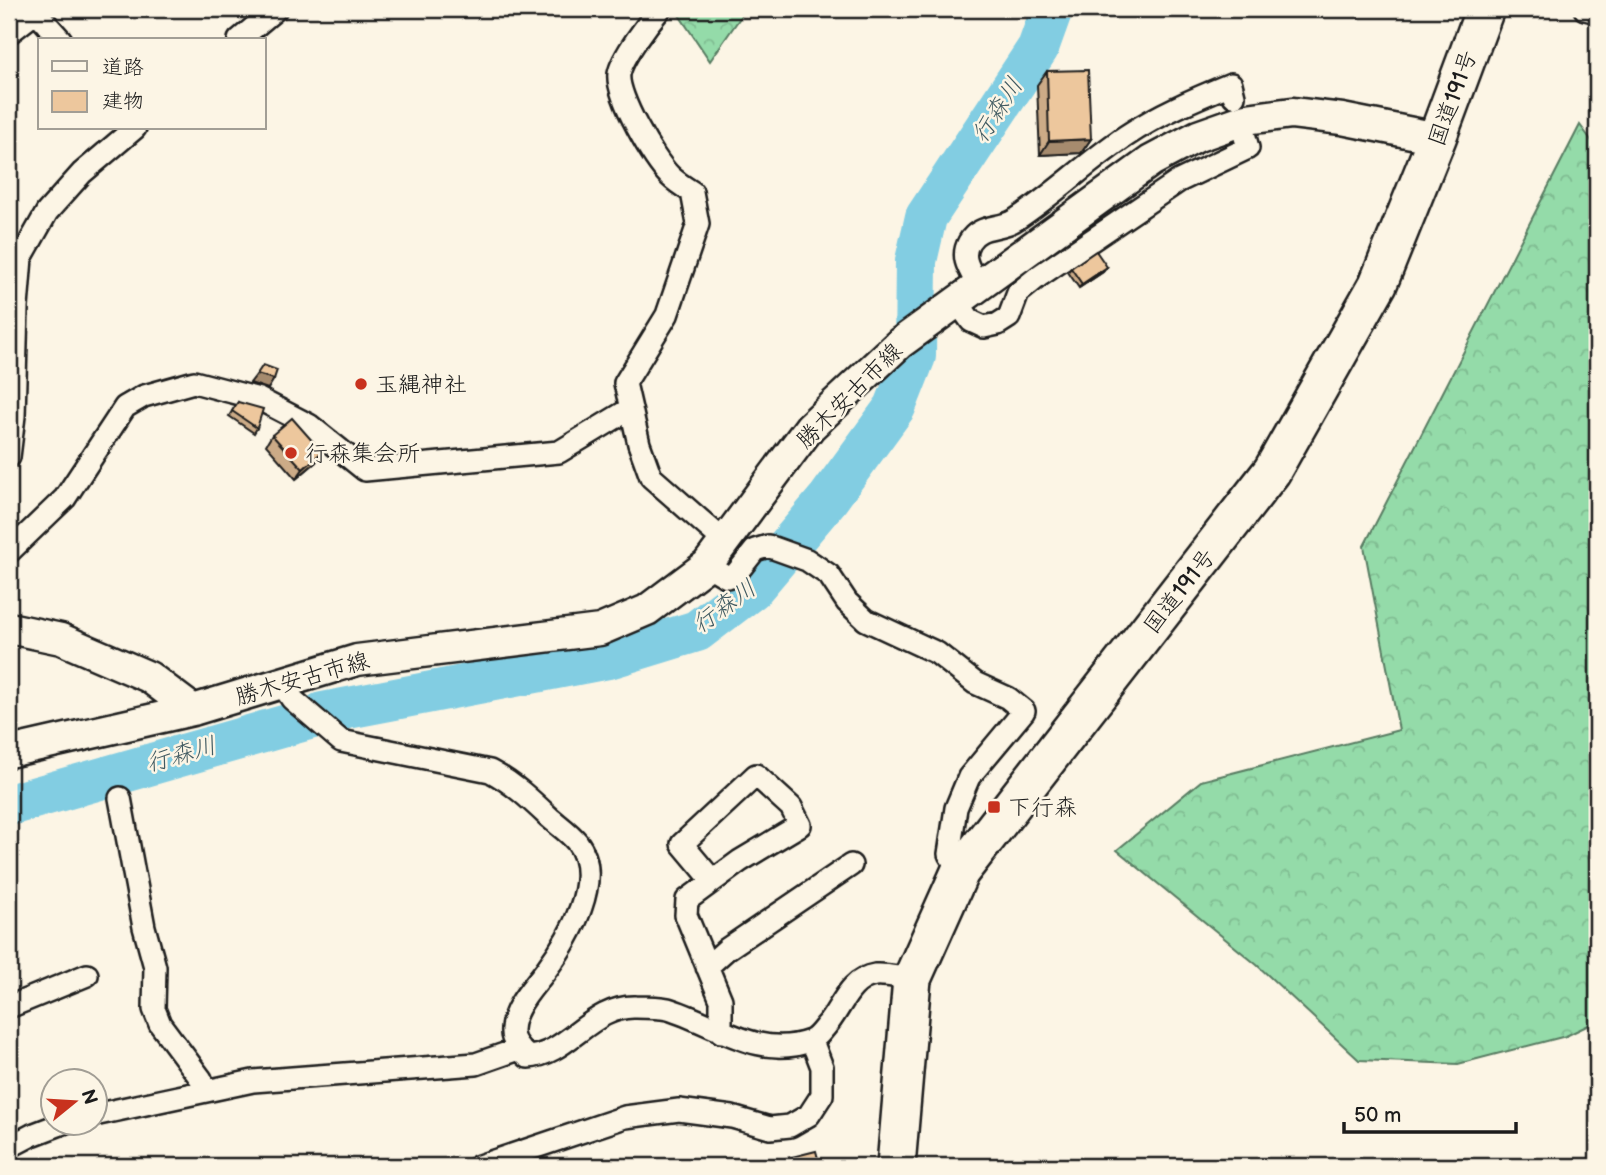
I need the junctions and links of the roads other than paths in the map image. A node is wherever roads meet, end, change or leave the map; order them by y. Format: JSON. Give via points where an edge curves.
{"nodes":[{"id":1,"x":276,"y":9,"type":"edge"},
{"id":2,"x":660,"y":9,"type":"edge"},
{"id":3,"x":1485,"y":9,"type":"edge"},
{"id":4,"x":1584,"y":9,"type":"edge"},
{"id":5,"x":35,"y":10,"type":"edge"},
{"id":6,"x":1597,"y":12,"type":"edge"},
{"id":7,"x":9,"y":33,"type":"edge"},
{"id":8,"x":59,"y":38,"type":"edge"},
{"id":9,"x":241,"y":38,"type":"edge"},
{"id":10,"x":1234,"y":96,"type":"dead end"},
{"id":11,"x":133,"y":130,"type":"edge"},
{"id":12,"x":1245,"y":138,"type":"dead end"},
{"id":13,"x":1437,"y":138,"type":"junction"},
{"id":14,"x":961,"y":297,"type":"junction"},
{"id":15,"x":631,"y":409,"type":"junction"},
{"id":16,"x":11,"y":416,"type":"edge"},
{"id":17,"x":9,"y":457,"type":"edge"},
{"id":18,"x":9,"y":552,"type":"edge"},
{"id":19,"x":715,"y":553,"type":"junction"},
{"id":20,"x":9,"y":628,"type":"edge"},
{"id":21,"x":281,"y":683,"type":"junction"},
{"id":22,"x":193,"y":710,"type":"junction"},
{"id":23,"x":9,"y":752,"type":"edge"},
{"id":24,"x":120,"y":798,"type":"dead end"},
{"id":25,"x":851,"y":865,"type":"dead end"},
{"id":26,"x":960,"y":872,"type":"junction"},
{"id":27,"x":713,"y":881,"type":"junction"},
{"id":28,"x":707,"y":967,"type":"junction"},
{"id":29,"x":87,"y":975,"type":"dead end"},
{"id":30,"x":912,"y":979,"type":"junction"},
{"id":31,"x":9,"y":1007,"type":"edge"},
{"id":32,"x":721,"y":1032,"type":"junction"},
{"id":33,"x":812,"y":1041,"type":"junction"},
{"id":34,"x":519,"y":1049,"type":"junction"},
{"id":35,"x":205,"y":1091,"type":"junction"},
{"id":36,"x":108,"y":1112,"type":"edge"},
{"id":37,"x":38,"y":1133,"type":"edge"},
{"id":38,"x":9,"y":1147,"type":"edge"},
{"id":39,"x":479,"y":1166,"type":"edge"},
{"id":40,"x":895,"y":1166,"type":"edge"}],
"edges":[{"from":1,"to":9,"type":"street"},
{"from":2,"to":15,"type":"street","via":[[625,60],[619,74],[621,87],[655,157],[670,177],[692,192],[698,224],[667,315],[625,383]]},
{"from":3,"to":13,"type":"highway","name":"国道191号"},
{"from":4,"to":6,"type":"street"},
{"from":5,"to":7,"type":"street"},
{"from":5,"to":8,"type":"street"},
{"from":10,"to":14,"type":"street","via":[[1231,84],[1172,107],[1125,136],[1013,222],[981,229],[964,253]]},
{"from":11,"to":16,"type":"street","via":[[82,173],[47,212],[21,258]]},
{"from":12,"to":14,"type":"street","via":[[1248,148],[1179,181],[1039,276],[1018,293],[1009,317],[998,324],[984,327],[971,321]]},
{"from":13,"to":14,"type":"main road","name":"勝木安古市線","via":[[1292,113],[1246,119],[1198,136],[1151,161]]},
{"from":13,"to":26,"type":"highway","name":"国道191号","via":[[1378,284],[1272,471]]},
{"from":14,"to":19,"type":"main road","name":"勝木安古市線","via":[[900,343],[810,428]]},
{"from":15,"to":18,"type":"street","via":[[559,452],[365,470],[309,425],[259,399],[194,382],[144,396],[125,407],[65,498]]},
{"from":15,"to":19,"type":"street","via":[[651,477]]},
{"from":16,"to":17,"type":"street"},
{"from":19,"to":21,"type":"main road","name":"勝木安古市線","via":[[647,610],[600,630],[357,660]]},
{"from":19,"to":26,"type":"street","via":[[727,577],[735,575],[755,550],[768,546],[807,560],[830,575],[847,602],[866,620],[937,653],[975,683],[1008,698],[1024,712],[969,777],[956,808],[949,854]]},
{"from":20,"to":22,"type":"main road","via":[[61,639],[149,677]]},
{"from":21,"to":22,"type":"main road","name":"勝木安古市線"},
{"from":21,"to":34,"type":"street","via":[[292,699],[341,741],[489,771],[512,783],[577,842],[587,879],[581,910],[564,944],[518,1008],[511,1032]]},
{"from":22,"to":23,"type":"main road","name":"勝木安古市線"},
{"from":24,"to":35,"type":"street","via":[[155,967],[154,1009]]},
{"from":25,"to":28,"type":"street"},
{"from":26,"to":30,"type":"highway","name":"国道191号"},
{"from":27,"to":27,"type":"street","via":[[682,844],[756,775],[791,807],[800,825]]},
{"from":27,"to":28,"type":"street","via":[[687,900],[686,915]]},
{"from":28,"to":32,"type":"street","via":[[721,1000]]},
{"from":29,"to":31,"type":"street"},
{"from":30,"to":33,"type":"street","via":[[863,978]]},
{"from":30,"to":40,"type":"highway","name":"国道191号"},
{"from":32,"to":33,"type":"street","via":[[745,1042],[783,1046]]},
{"from":32,"to":34,"type":"street","via":[[666,1009],[632,1006],[599,1016],[542,1056],[528,1057]]},
{"from":33,"to":39,"type":"street","via":[[822,1067],[822,1095],[809,1115],[790,1126],[770,1128],[732,1117],[679,1111],[625,1117]]},
{"from":34,"to":35,"type":"street","via":[[477,1064],[253,1081]]},
{"from":35,"to":36,"type":"street"},
{"from":37,"to":38,"type":"street"}]}
